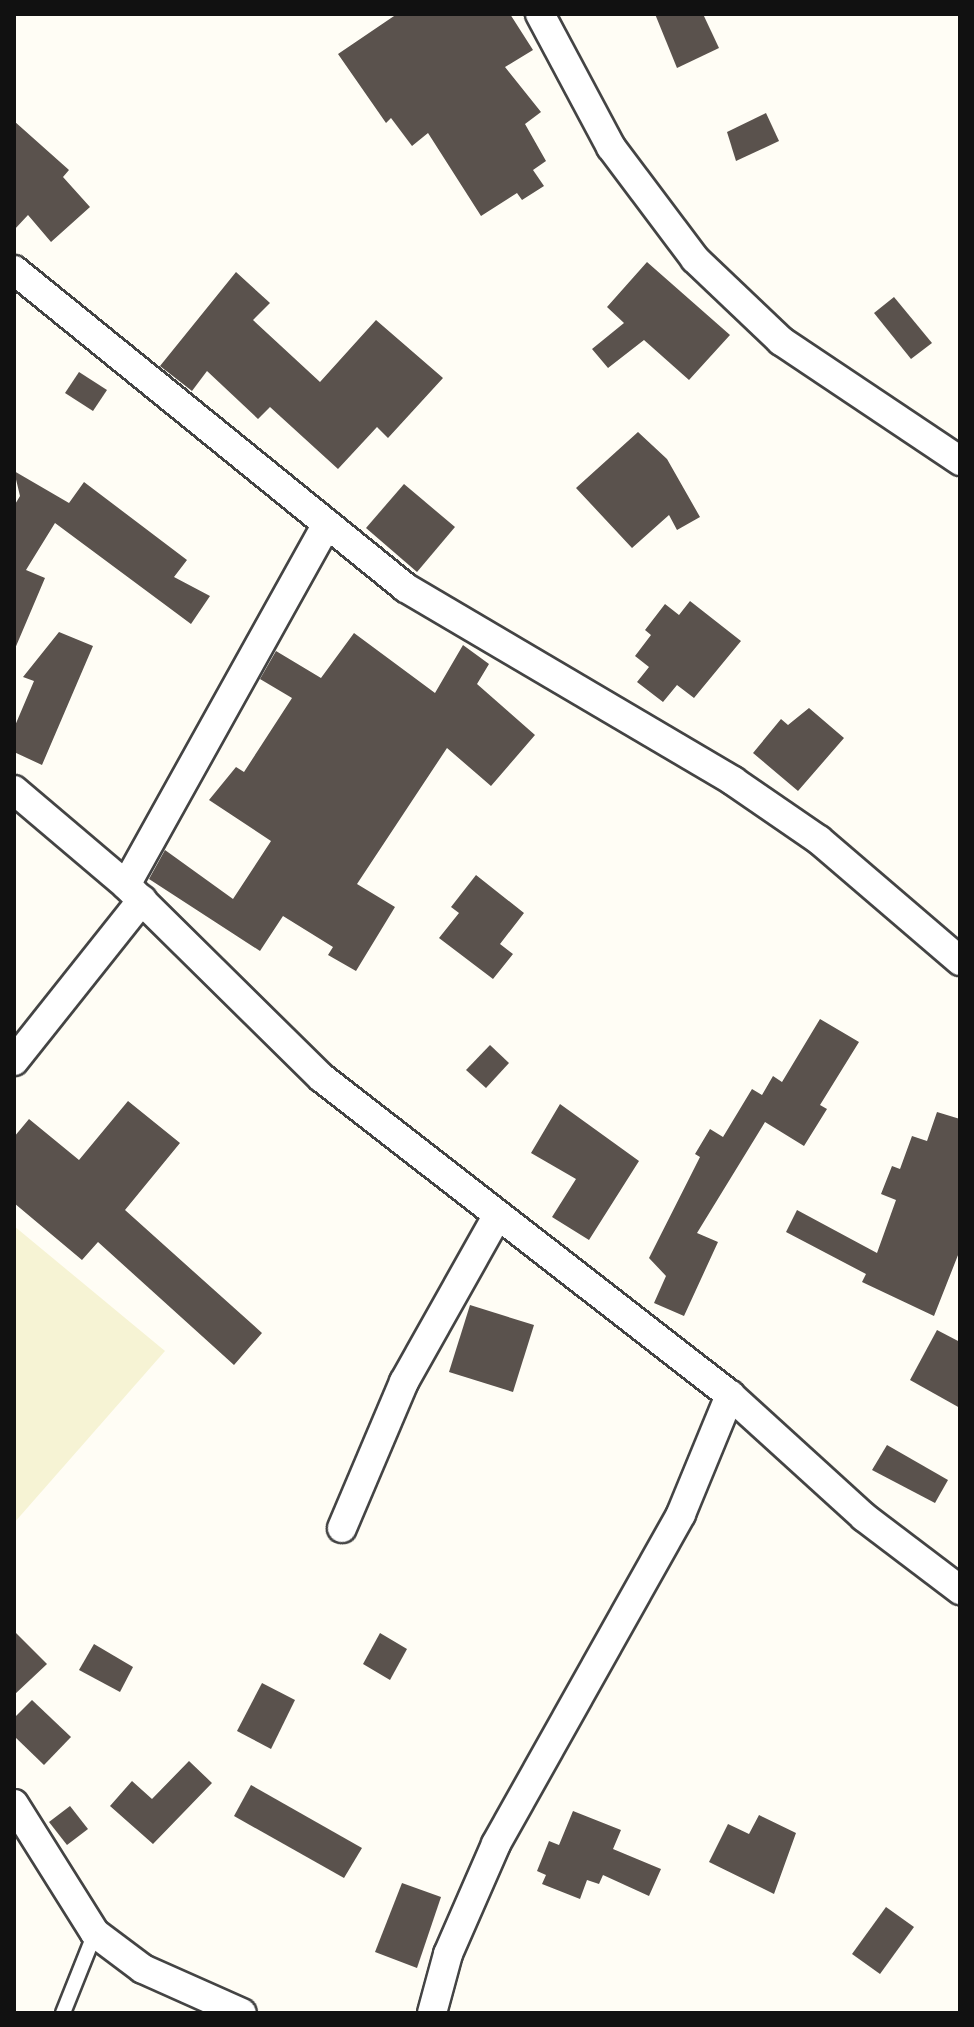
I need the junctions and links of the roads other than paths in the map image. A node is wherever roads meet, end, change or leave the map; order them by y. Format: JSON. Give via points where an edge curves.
{"nodes":[{"id":1,"x":540,"y":14,"type":"edge"},
{"id":2,"x":14,"y":270,"type":"edge"},
{"id":3,"x":960,"y":461,"type":"edge"},
{"id":4,"x":327,"y":524,"type":"junction"},
{"id":5,"x":14,"y":790,"type":"edge"},
{"id":6,"x":134,"y":892,"type":"junction"},
{"id":7,"x":960,"y":961,"type":"edge"},
{"id":8,"x":14,"y":1061,"type":"edge"},
{"id":9,"x":496,"y":1218,"type":"junction"},
{"id":10,"x":730,"y":1395,"type":"junction"},
{"id":11,"x":342,"y":1528,"type":"dead end"},
{"id":12,"x":960,"y":1590,"type":"edge"},
{"id":13,"x":14,"y":1804,"type":"edge"},
{"id":14,"x":95,"y":1933,"type":"junction"},
{"id":15,"x":63,"y":2013,"type":"edge"},
{"id":16,"x":242,"y":2013,"type":"edge"},
{"id":17,"x":432,"y":2013,"type":"edge"}],
"edges":[{"from":1,"to":3,"type":"street","via":[[611,147],[695,259],[781,341]]},
{"from":2,"to":4,"type":"street"},
{"from":4,"to":6,"type":"street"},
{"from":4,"to":7,"type":"street","via":[[406,588],[733,781],[819,840]]},
{"from":5,"to":6,"type":"street"},
{"from":6,"to":8,"type":"street"},
{"from":6,"to":9,"type":"street","via":[[322,1078]]},
{"from":9,"to":10,"type":"street"},
{"from":9,"to":11,"type":"street","via":[[404,1382]]},
{"from":10,"to":12,"type":"street","via":[[864,1517]]},
{"from":10,"to":17,"type":"street","via":[[674,1527],[496,1844],[448,1954]]},
{"from":13,"to":14,"type":"street"},
{"from":14,"to":15,"type":"lane"},
{"from":14,"to":16,"type":"street","via":[[143,1969]]}]}
